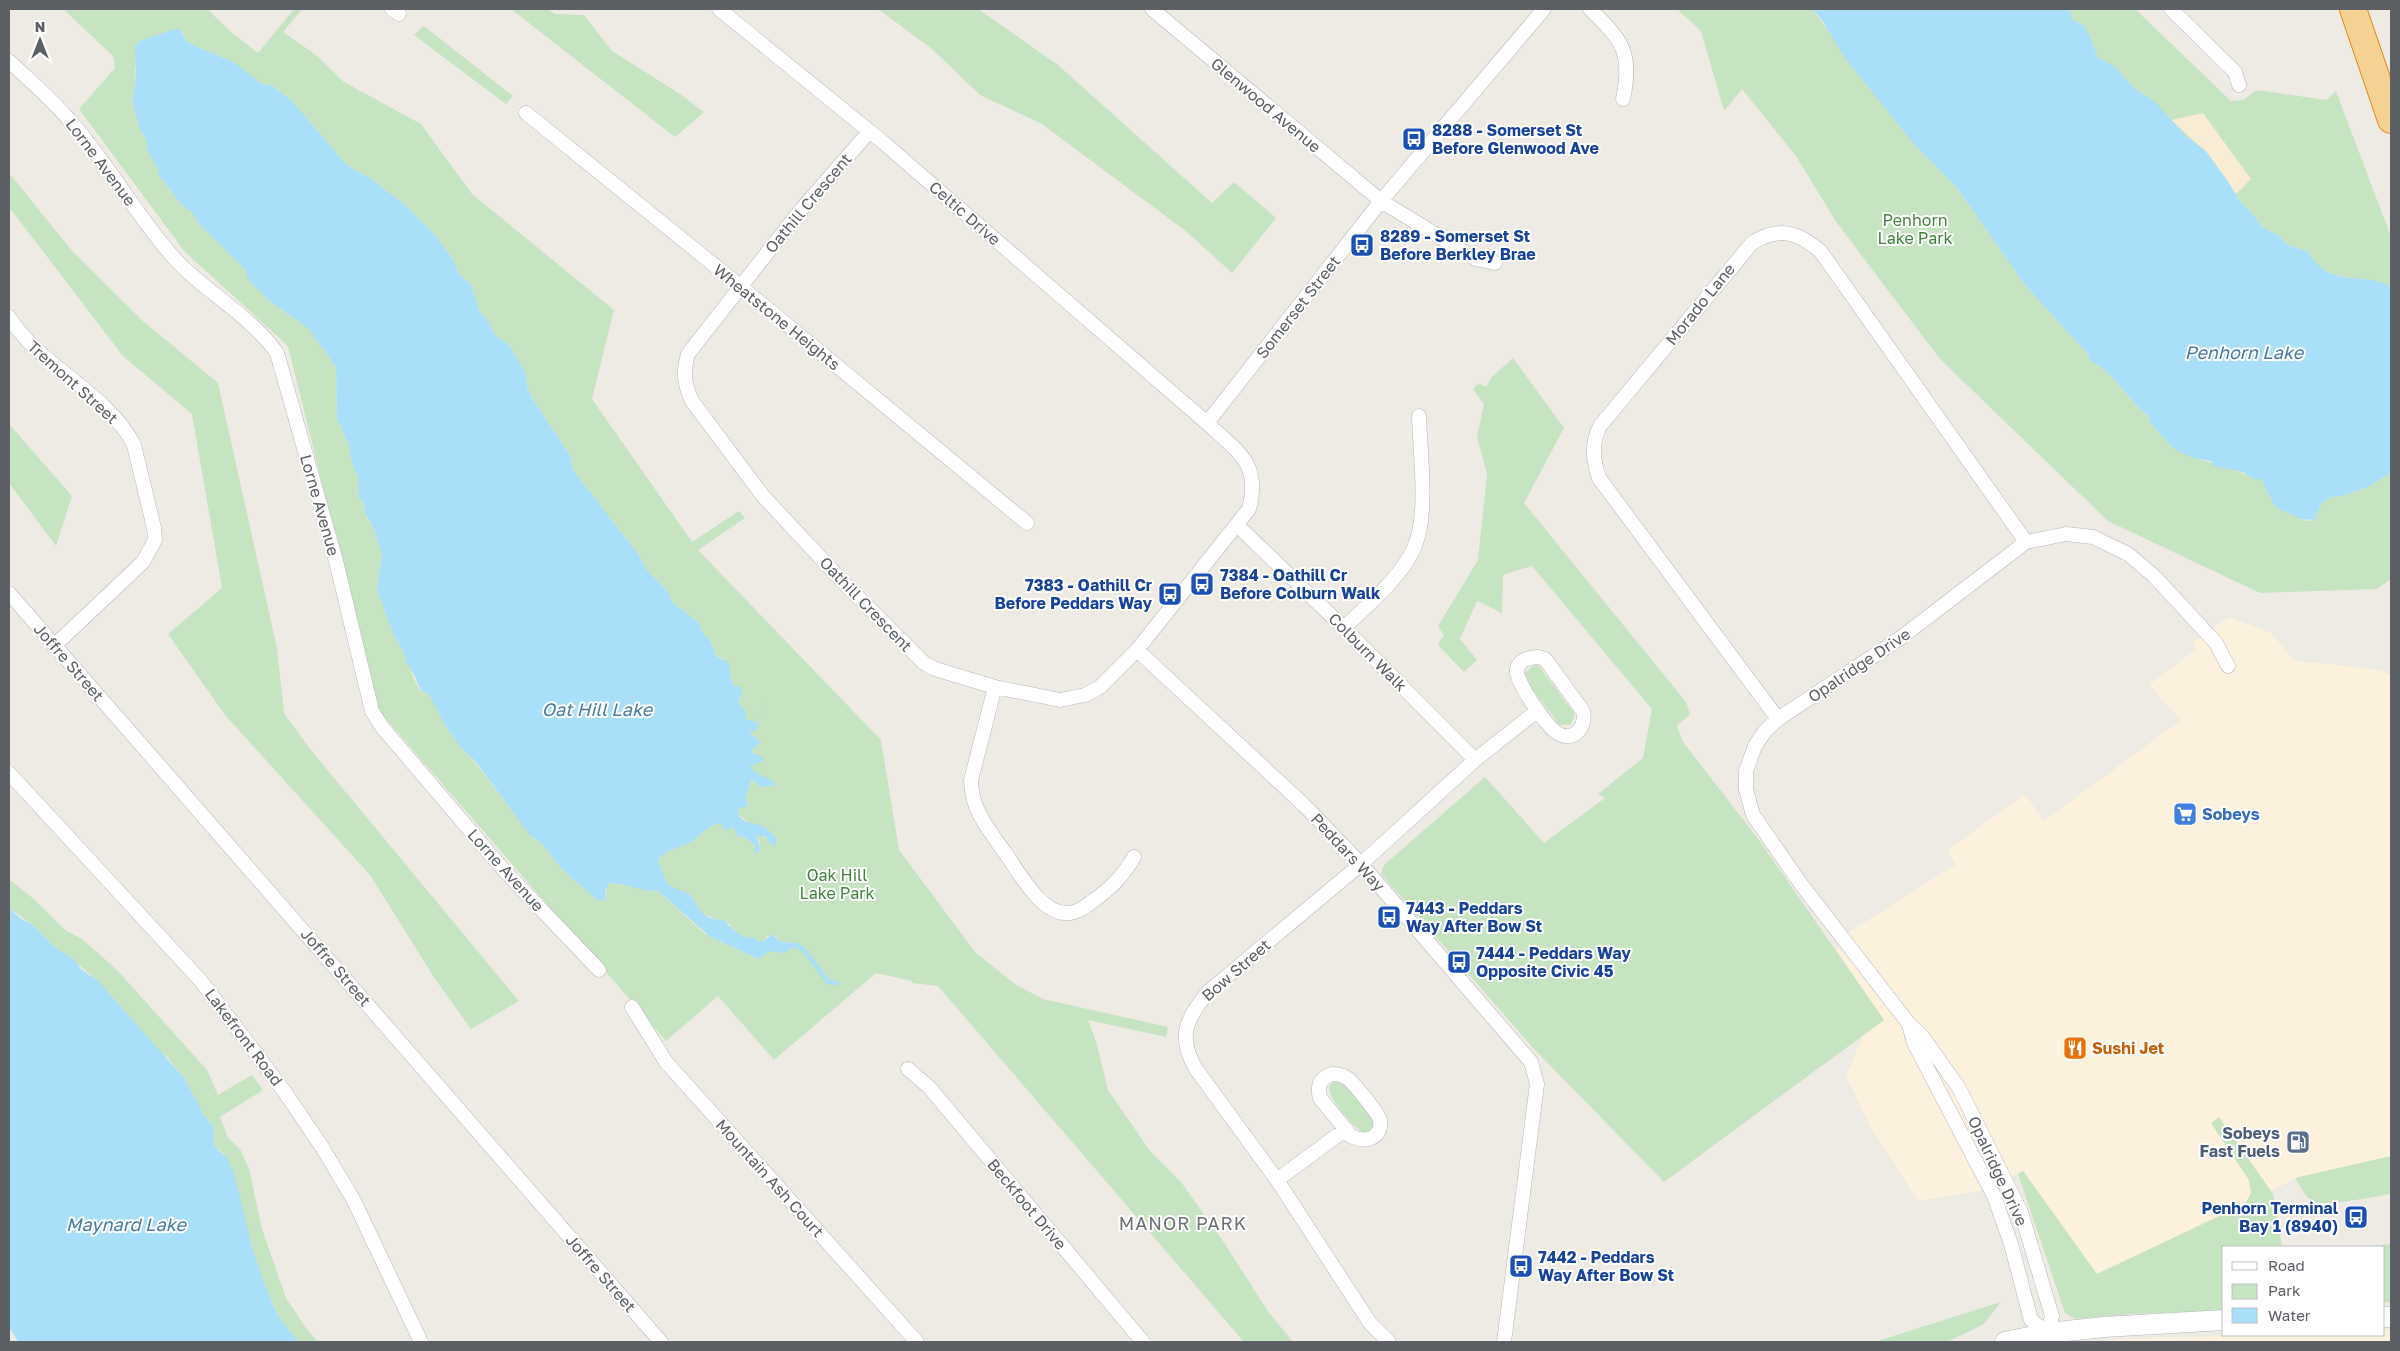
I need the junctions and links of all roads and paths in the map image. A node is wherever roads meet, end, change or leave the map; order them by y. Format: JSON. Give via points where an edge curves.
{"nodes":[{"id":1,"x":719,"y":9,"type":"edge"},
{"id":2,"x":1152,"y":9,"type":"edge"},
{"id":3,"x":1544,"y":9,"type":"edge"},
{"id":4,"x":1590,"y":9,"type":"edge"},
{"id":5,"x":2170,"y":9,"type":"edge"},
{"id":6,"x":2353,"y":9,"type":"edge"},
{"id":7,"x":9,"y":61,"type":"edge"},
{"id":8,"x":2239,"y":86,"type":"dead end"},
{"id":9,"x":1623,"y":99,"type":"dead end"},
{"id":10,"x":526,"y":113,"type":"dead end"},
{"id":11,"x":2391,"y":120,"type":"edge"},
{"id":12,"x":869,"y":132,"type":"junction"},
{"id":13,"x":1381,"y":201,"type":"junction"},
{"id":14,"x":1494,"y":263,"type":"dead end"},
{"id":15,"x":740,"y":286,"type":"junction"},
{"id":16,"x":9,"y":317,"type":"edge"},
{"id":17,"x":1419,"y":416,"type":"dead end"},
{"id":18,"x":1207,"y":423,"type":"junction"},
{"id":19,"x":1027,"y":523,"type":"dead end"},
{"id":20,"x":1237,"y":526,"type":"junction"},
{"id":21,"x":2026,"y":542,"type":"junction"},
{"id":22,"x":9,"y":593,"type":"edge"},
{"id":23,"x":1344,"y":628,"type":"junction"},
{"id":24,"x":54,"y":646,"type":"junction"},
{"id":25,"x":1137,"y":650,"type":"junction"},
{"id":26,"x":2228,"y":666,"type":"dead end"},
{"id":27,"x":995,"y":687,"type":"junction"},
{"id":28,"x":1538,"y":710,"type":"junction"},
{"id":29,"x":1778,"y":719,"type":"junction"},
{"id":30,"x":1475,"y":760,"type":"junction"},
{"id":31,"x":9,"y":773,"type":"edge"},
{"id":32,"x":1134,"y":857,"type":"dead end"},
{"id":33,"x":1361,"y":864,"type":"junction"},
{"id":34,"x":599,"y":970,"type":"dead end"},
{"id":35,"x":632,"y":1007,"type":"dead end"},
{"id":36,"x":1908,"y":1024,"type":"junction"},
{"id":37,"x":908,"y":1069,"type":"dead end"},
{"id":38,"x":1346,"y":1129,"type":"junction"},
{"id":39,"x":1277,"y":1180,"type":"junction"},
{"id":40,"x":2222,"y":1320,"type":"edge"},
{"id":41,"x":2049,"y":1338,"type":"edge"},
{"id":42,"x":421,"y":1342,"type":"edge"},
{"id":43,"x":661,"y":1342,"type":"edge"},
{"id":44,"x":917,"y":1342,"type":"edge"},
{"id":45,"x":1144,"y":1342,"type":"edge"},
{"id":46,"x":1390,"y":1342,"type":"edge"},
{"id":47,"x":1504,"y":1342,"type":"edge"},
{"id":48,"x":2005,"y":1342,"type":"edge"}],
"edges":[{"from":1,"to":12,"type":"street","name":"Celtic Drive"},
{"from":2,"to":13,"type":"street","name":"Glenwood Avenue"},
{"from":3,"to":13,"type":"street","name":"Somerset Street"},
{"from":4,"to":9,"type":"street","via":[[1616,35],[1625,53]]},
{"from":5,"to":8,"type":"street","via":[[2235,72]]},
{"from":6,"to":11,"type":"highway"},
{"from":7,"to":34,"type":"street","name":"Lorne Avenue","via":[[72,122],[177,260],[258,331],[277,353],[336,560],[372,711],[382,727],[502,868]]},
{"from":10,"to":15,"type":"street","name":"Wheatstone Heights"},
{"from":12,"to":15,"type":"street","name":"Oathill Crescent"},
{"from":12,"to":18,"type":"street","name":"Celtic Drive"},
{"from":13,"to":14,"type":"street","name":"Glenwood Avenue","via":[[1476,260]]},
{"from":13,"to":18,"type":"street","name":"Somerset Street"},
{"from":15,"to":19,"type":"street","name":"Wheatstone Heights"},
{"from":15,"to":27,"type":"street","name":"Oathill Crescent","via":[[688,354],[684,378],[692,402],[763,496],[844,584],[917,656],[936,669]]},
{"from":16,"to":24,"type":"street","name":"Tremont Street","via":[[25,339],[128,432],[154,528],[155,540],[143,562]]},
{"from":17,"to":23,"type":"street","via":[[1422,520],[1417,541],[1388,584]]},
{"from":18,"to":20,"type":"street","name":"Oathill Crescent","via":[[1249,465],[1253,494],[1249,509]]},
{"from":20,"to":23,"type":"street","name":"Colburn Walk"},
{"from":20,"to":25,"type":"street","name":"Oathill Crescent"},
{"from":21,"to":26,"type":"street","name":"Opalridge Drive","via":[[2075,535],[2093,538],[2128,554],[2154,576],[2216,643]]},
{"from":21,"to":29,"type":"street","name":"Opalridge Drive","via":[[1896,640]]},
{"from":21,"to":29,"type":"street","name":"Morado Lane","via":[[1821,252],[1798,235],[1776,234],[1752,243],[1600,426],[1594,454],[1599,478]]},
{"from":22,"to":24,"type":"street","name":"Joffre Street"},
{"from":23,"to":30,"type":"street","name":"Colburn Walk"},
{"from":24,"to":43,"type":"street","name":"Joffre Street"},
{"from":25,"to":27,"type":"street","name":"Oathill Crescent","via":[[1100,687],[1071,699],[1060,700]]},
{"from":25,"to":33,"type":"street","name":"Peddars Way","via":[[1304,805]]},
{"from":27,"to":32,"type":"street","via":[[971,780],[971,792],[980,818],[1029,887],[1044,904],[1056,912],[1069,914],[1081,910],[1112,887],[1124,875]]},
{"from":28,"to":28,"type":"street","via":[[1555,732],[1564,736],[1583,727],[1583,711],[1545,659],[1525,658],[1517,670],[1518,677]]},
{"from":28,"to":30,"type":"street","name":"Bow Street"},
{"from":29,"to":36,"type":"street","name":"Opalridge Drive","via":[[1759,738],[1748,762],[1746,789],[1753,815],[1801,884]]},
{"from":30,"to":33,"type":"street","name":"Bow Street"},
{"from":31,"to":42,"type":"street","name":"Lakefront Road","via":[[201,981],[284,1091],[353,1200]]},
{"from":33,"to":39,"type":"street","name":"Bow Street","via":[[1208,992],[1189,1017],[1185,1034],[1188,1056]]},
{"from":33,"to":47,"type":"street","name":"Peddars Way","via":[[1531,1062],[1537,1084]]},
{"from":35,"to":44,"type":"street","name":"Mountain Ash Court","via":[[666,1062]]},
{"from":36,"to":41,"type":"street","name":"Opalridge Drive","via":[[1914,1043],[1994,1196],[2011,1244],[2031,1320]]},
{"from":36,"to":41,"type":"street","name":"Opalridge Drive","via":[[1922,1036],[1959,1088],[2020,1212],[2052,1316]]},
{"from":37,"to":45,"type":"street","name":"Beckfoot Drive","via":[[929,1087]]},
{"from":38,"to":38,"type":"street","via":[[1358,1140],[1367,1140],[1375,1137],[1380,1119],[1348,1079],[1339,1074],[1325,1076],[1318,1090],[1320,1098]]},
{"from":38,"to":39,"type":"street"},
{"from":39,"to":46,"type":"street","name":"Bow Street","via":[[1370,1322]]},
{"from":40,"to":41,"type":"main road","via":[[2104,1327]]},
{"from":41,"to":48,"type":"main road"}]}
